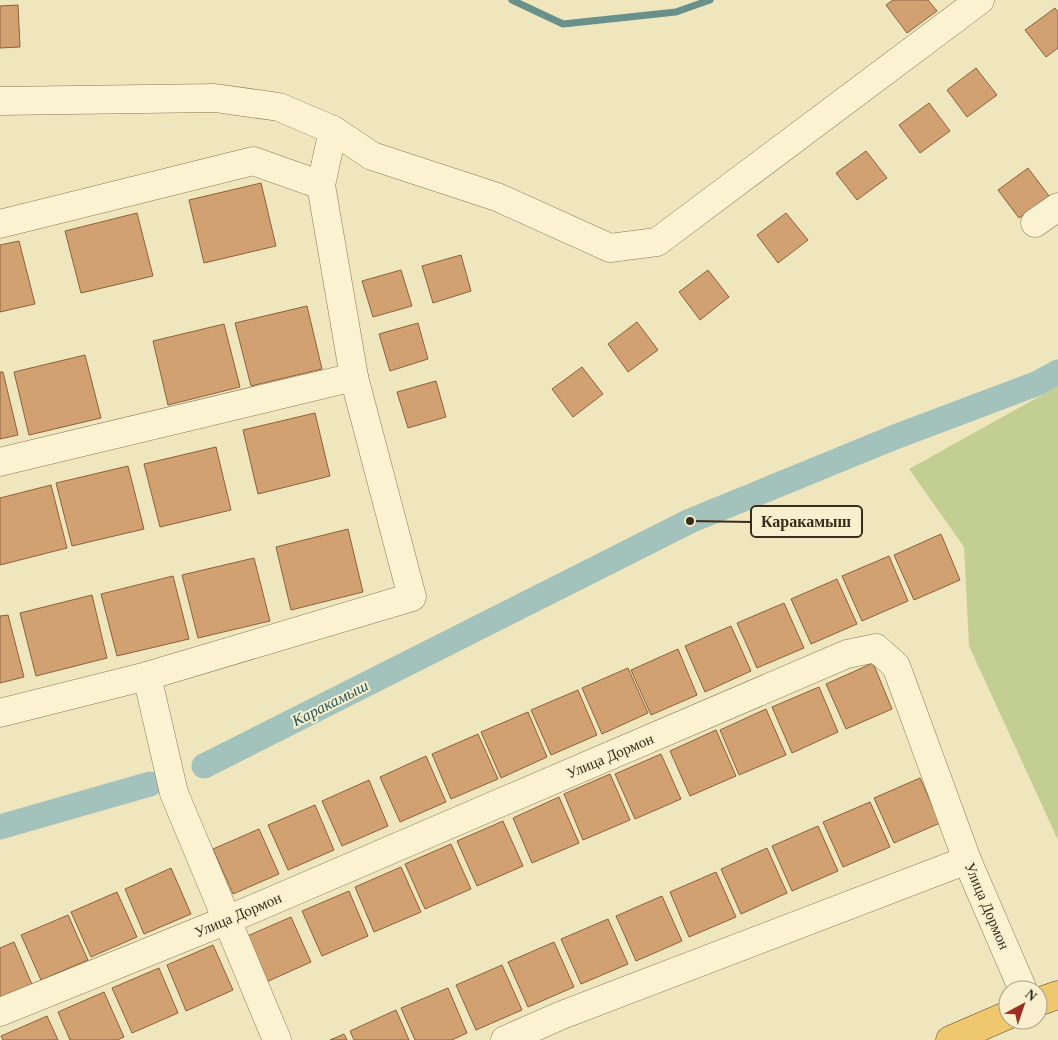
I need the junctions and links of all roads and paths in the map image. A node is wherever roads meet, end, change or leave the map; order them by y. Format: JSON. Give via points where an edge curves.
{"nodes":[{"id":1,"x":980,"y":0,"type":"edge"},
{"id":2,"x":0,"y":100,"type":"edge"},
{"id":3,"x":333,"y":130,"type":"junction"},
{"id":4,"x":321,"y":184,"type":"junction"},
{"id":5,"x":1058,"y":206,"type":"edge"},
{"id":6,"x":1035,"y":223,"type":"dead end"},
{"id":7,"x":0,"y":224,"type":"edge"},
{"id":8,"x":354,"y":376,"type":"junction"},
{"id":9,"x":0,"y":462,"type":"edge"},
{"id":10,"x":147,"y":676,"type":"junction"},
{"id":11,"x":0,"y":713,"type":"edge"},
{"id":12,"x":967,"y":860,"type":"junction"},
{"id":13,"x":227,"y":920,"type":"junction"},
{"id":14,"x":1019,"y":980,"type":"edge"},
{"id":15,"x":0,"y":1012,"type":"edge"},
{"id":16,"x":998,"y":1019,"type":"edge"},
{"id":17,"x":277,"y":1040,"type":"edge"},
{"id":18,"x":505,"y":1040,"type":"edge"},
{"id":19,"x":950,"y":1040,"type":"edge"}],
"edges":[{"from":1,"to":3,"type":"street","via":[[657,242],[610,248],[497,197],[372,156]]},
{"from":2,"to":3,"type":"street","via":[[215,98],[279,107]]},
{"from":3,"to":4,"type":"street"},
{"from":4,"to":7,"type":"street","via":[[253,161]]},
{"from":4,"to":8,"type":"street"},
{"from":5,"to":6,"type":"street"},
{"from":8,"to":9,"type":"street"},
{"from":8,"to":10,"type":"street","via":[[412,596]]},
{"from":10,"to":11,"type":"street"},
{"from":10,"to":13,"type":"street","via":[[174,793]]},
{"from":12,"to":13,"type":"street","name":"Улица Дормон","via":[[896,666],[876,648],[847,654]]},
{"from":12,"to":14,"type":"street","name":"Улица Дормон"},
{"from":12,"to":18,"type":"street"},
{"from":13,"to":15,"type":"street","name":"Улица Дормон"},
{"from":13,"to":17,"type":"street"},
{"from":16,"to":19,"type":"highway"}]}
